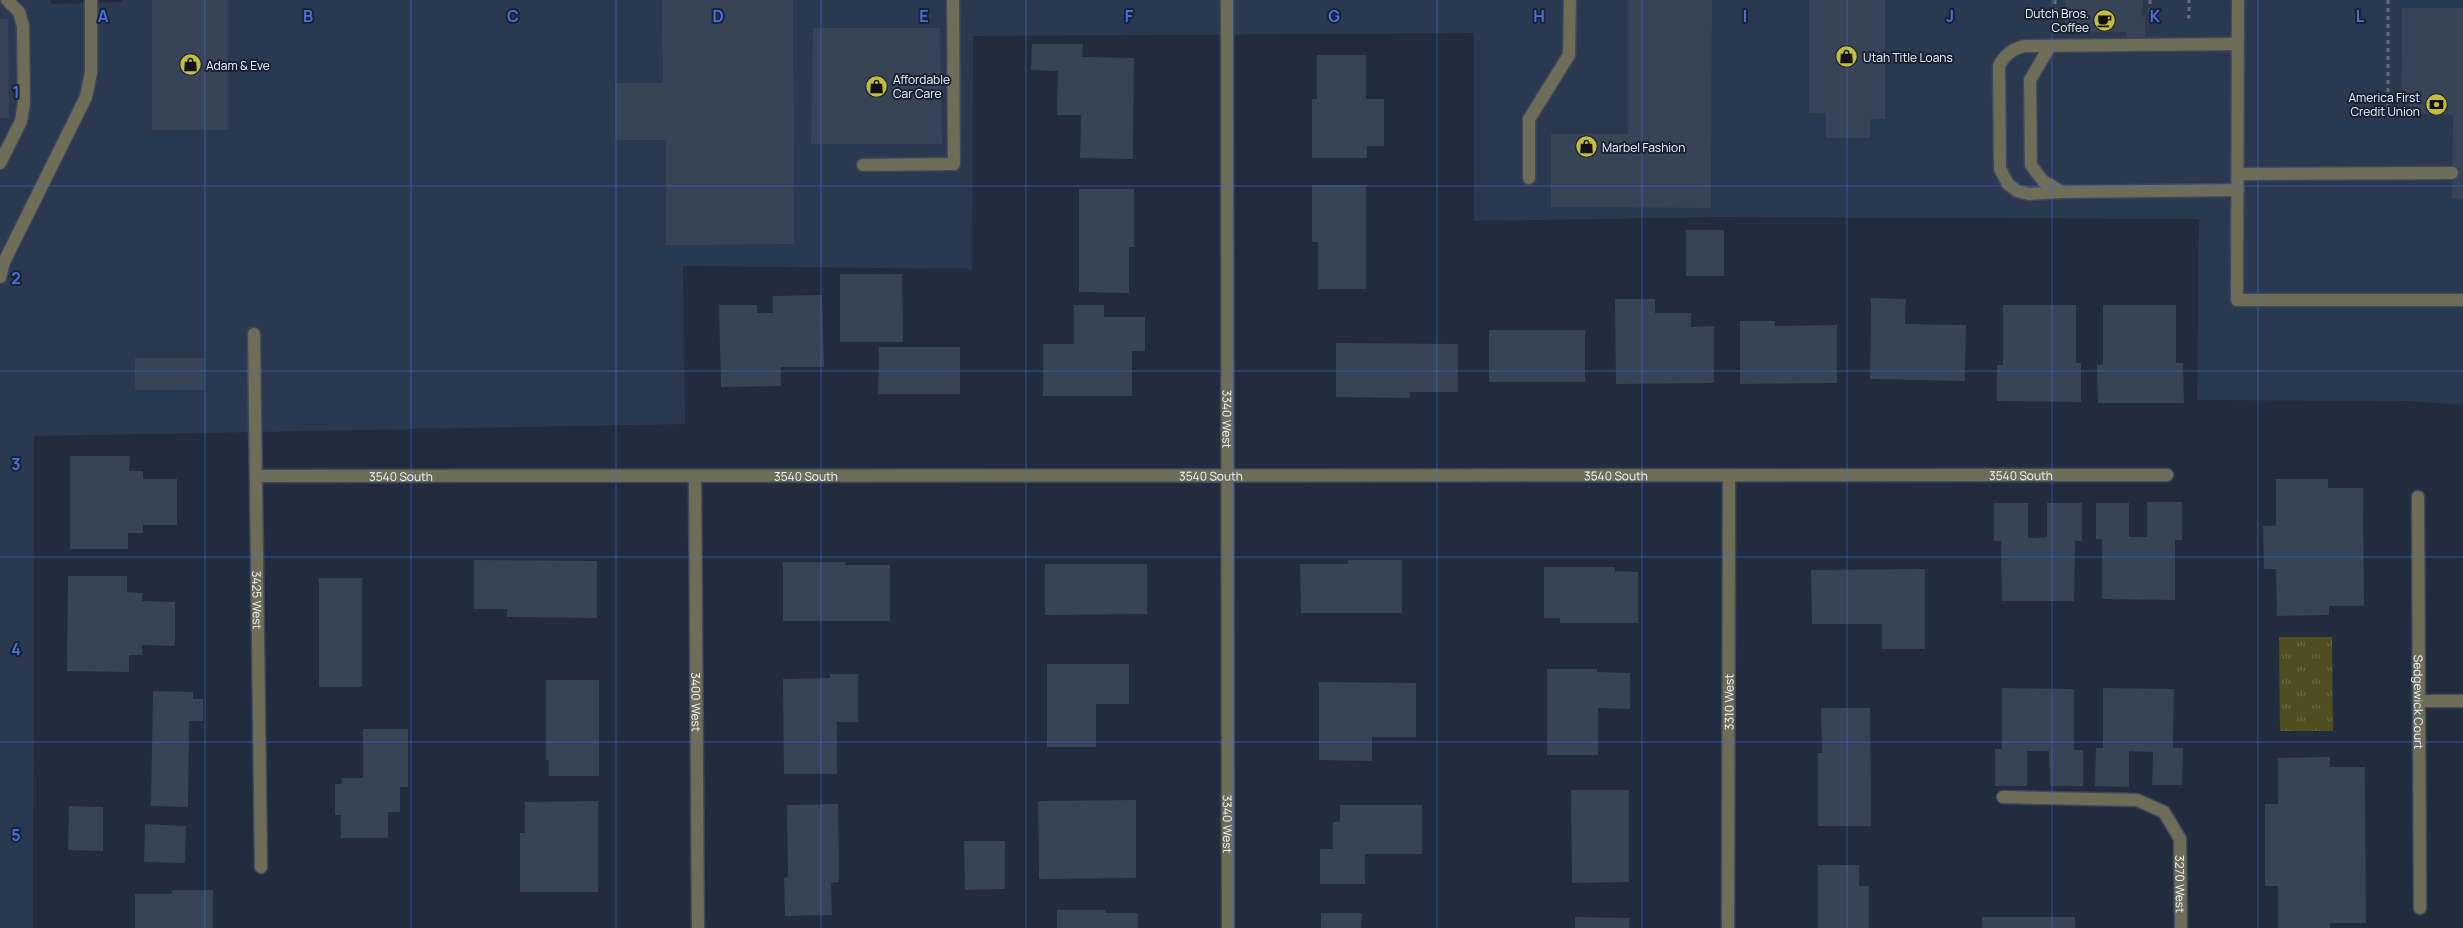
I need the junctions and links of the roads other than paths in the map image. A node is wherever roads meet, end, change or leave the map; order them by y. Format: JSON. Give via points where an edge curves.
{"nodes":[{"id":1,"x":7,"y":0,"type":"edge"},
{"id":2,"x":91,"y":0,"type":"edge"},
{"id":3,"x":953,"y":0,"type":"edge"},
{"id":4,"x":1227,"y":0,"type":"edge"},
{"id":5,"x":1570,"y":0,"type":"edge"},
{"id":6,"x":2238,"y":0,"type":"edge"},
{"id":7,"x":2237,"y":44,"type":"junction"},
{"id":8,"x":2050,"y":46,"type":"junction"},
{"id":9,"x":0,"y":163,"type":"edge"},
{"id":10,"x":863,"y":165,"type":"dead end"},
{"id":11,"x":2452,"y":173,"type":"dead end"},
{"id":12,"x":2238,"y":174,"type":"junction"},
{"id":13,"x":1529,"y":178,"type":"dead end"},
{"id":14,"x":2238,"y":190,"type":"junction"},
{"id":15,"x":2062,"y":192,"type":"junction"},
{"id":16,"x":0,"y":278,"type":"edge"},
{"id":17,"x":2463,"y":300,"type":"edge"},
{"id":18,"x":254,"y":334,"type":"dead end"},
{"id":19,"x":2167,"y":475,"type":"dead end"},
{"id":20,"x":256,"y":476,"type":"junction"},
{"id":21,"x":695,"y":476,"type":"junction"},
{"id":22,"x":1227,"y":476,"type":"junction"},
{"id":23,"x":1729,"y":476,"type":"junction"},
{"id":24,"x":2418,"y":498,"type":"dead end"},
{"id":25,"x":2419,"y":701,"type":"junction"},
{"id":26,"x":2463,"y":701,"type":"edge"},
{"id":27,"x":2003,"y":797,"type":"dead end"},
{"id":28,"x":261,"y":867,"type":"dead end"},
{"id":29,"x":2420,"y":908,"type":"dead end"},
{"id":30,"x":698,"y":928,"type":"edge"},
{"id":31,"x":1228,"y":928,"type":"edge"},
{"id":32,"x":1728,"y":928,"type":"edge"},
{"id":33,"x":2181,"y":928,"type":"edge"}],
"edges":[{"from":1,"to":9,"type":"street","via":[[19,12],[24,26],[24,103],[21,120]]},
{"from":2,"to":16,"type":"street","via":[[91,73],[86,98],[4,262]]},
{"from":3,"to":10,"type":"street","via":[[954,164]]},
{"from":4,"to":22,"type":"street","name":"3340 West"},
{"from":5,"to":13,"type":"street","via":[[1568,55],[1528,119]]},
{"from":6,"to":7,"type":"street"},
{"from":7,"to":8,"type":"street"},
{"from":7,"to":12,"type":"street"},
{"from":8,"to":15,"type":"street","via":[[2030,80],[2031,165],[2043,182]]},
{"from":8,"to":15,"type":"street","via":[[2022,46],[2000,63],[1999,161],[2003,177],[2017,191],[2029,194]]},
{"from":11,"to":12,"type":"street"},
{"from":12,"to":14,"type":"street"},
{"from":14,"to":15,"type":"street"},
{"from":14,"to":17,"type":"street","via":[[2237,300]]},
{"from":18,"to":20,"type":"street","name":"3425 West"},
{"from":19,"to":23,"type":"street","name":"3540 South"},
{"from":20,"to":21,"type":"street","name":"3540 South"},
{"from":20,"to":28,"type":"street","name":"3425 West"},
{"from":21,"to":22,"type":"street","name":"3540 South"},
{"from":21,"to":30,"type":"street","name":"3400 West"},
{"from":22,"to":23,"type":"street","name":"3540 South"},
{"from":22,"to":31,"type":"street","name":"3340 West"},
{"from":23,"to":32,"type":"street","name":"3310 West"},
{"from":24,"to":25,"type":"street","name":"Sedgewick Court"},
{"from":25,"to":26,"type":"street"},
{"from":25,"to":29,"type":"street","name":"Sedgewick Court"},
{"from":27,"to":33,"type":"street","name":"3270 West","via":[[2137,800],[2164,812],[2180,839]]}]}
